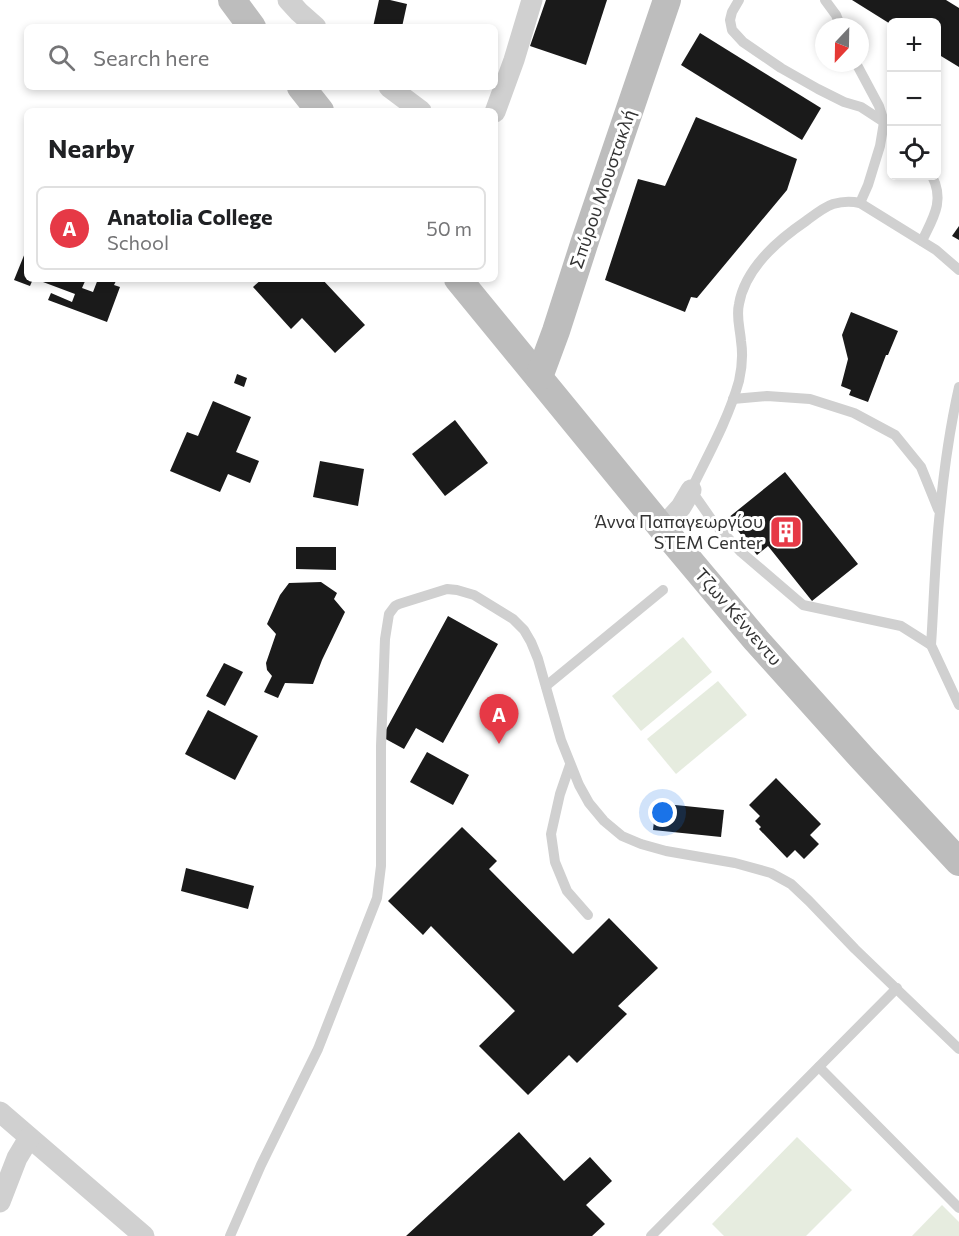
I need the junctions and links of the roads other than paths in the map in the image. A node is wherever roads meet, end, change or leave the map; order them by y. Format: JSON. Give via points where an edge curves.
{"nodes":[{"id":1,"x":232,"y":0,"type":"edge"},
{"id":2,"x":288,"y":0,"type":"edge"},
{"id":3,"x":532,"y":0,"type":"edge"},
{"id":4,"x":667,"y":0,"type":"edge"},
{"id":5,"x":739,"y":0,"type":"edge"},
{"id":6,"x":825,"y":0,"type":"edge"},
{"id":7,"x":837,"y":18,"type":"edge"},
{"id":8,"x":250,"y":24,"type":"edge"},
{"id":9,"x":313,"y":24,"type":"edge"},
{"id":10,"x":861,"y":72,"type":"edge"},
{"id":11,"x":303,"y":90,"type":"edge"},
{"id":12,"x":393,"y":90,"type":"edge"},
{"id":13,"x":318,"y":108,"type":"edge"},
{"id":14,"x":417,"y":108,"type":"edge"},
{"id":15,"x":496,"y":108,"type":"edge"},
{"id":16,"x":887,"y":124,"type":"edge"},
{"id":17,"x":887,"y":125,"type":"edge"},
{"id":18,"x":887,"y":129,"type":"edge"},
{"id":19,"x":934,"y":180,"type":"edge"},
{"id":20,"x":860,"y":203,"type":"junction"},
{"id":21,"x":922,"y":241,"type":"junction"},
{"id":22,"x":959,"y":270,"type":"edge"},
{"id":23,"x":460,"y":282,"type":"edge"},
{"id":24,"x":539,"y":377,"type":"junction"},
{"id":25,"x":959,"y":387,"type":"edge"},
{"id":26,"x":733,"y":399,"type":"junction"},
{"id":27,"x":691,"y":490,"type":"junction"},
{"id":28,"x":939,"y":512,"type":"junction"},
{"id":29,"x":662,"y":528,"type":"junction"},
{"id":30,"x":663,"y":590,"type":"dead end"},
{"id":31,"x":931,"y":645,"type":"junction"},
{"id":32,"x":546,"y":686,"type":"junction"},
{"id":33,"x":959,"y":705,"type":"edge"},
{"id":34,"x":570,"y":765,"type":"junction"},
{"id":35,"x":959,"y":862,"type":"edge"},
{"id":36,"x":588,"y":915,"type":"dead end"},
{"id":37,"x":897,"y":988,"type":"junction"},
{"id":38,"x":959,"y":1048,"type":"edge"},
{"id":39,"x":819,"y":1067,"type":"junction"},
{"id":40,"x":0,"y":1113,"type":"edge"},
{"id":41,"x":29,"y":1138,"type":"junction"},
{"id":42,"x":0,"y":1202,"type":"edge"},
{"id":43,"x":959,"y":1208,"type":"edge"},
{"id":44,"x":144,"y":1236,"type":"edge"},
{"id":45,"x":230,"y":1236,"type":"edge"},
{"id":46,"x":651,"y":1236,"type":"edge"}],
"edges":[{"from":1,"to":8,"type":"main road"},
{"from":2,"to":9,"type":"street"},
{"from":3,"to":15,"type":"street"},
{"from":4,"to":24,"type":"main road","name":"Σπύρου Μουστακλή"},
{"from":5,"to":17,"type":"lane","via":[[730,26],[743,42],[781,68],[861,107]]},
{"from":6,"to":7,"type":"lane"},
{"from":10,"to":16,"type":"lane"},
{"from":11,"to":13,"type":"main road"},
{"from":12,"to":14,"type":"street"},
{"from":18,"to":20,"type":"lane"},
{"from":19,"to":21,"type":"lane","via":[[937,206]]},
{"from":20,"to":21,"type":"lane"},
{"from":20,"to":26,"type":"lane","via":[[831,205],[814,215],[756,268],[742,291],[739,305],[741,370]]},
{"from":21,"to":22,"type":"lane"},
{"from":23,"to":24,"type":"main road","name":"Τζων Κέννεντυ"},
{"from":24,"to":29,"type":"main road","name":"Τζων Κέννεντυ"},
{"from":25,"to":28,"type":"lane"},
{"from":26,"to":27,"type":"lane"},
{"from":26,"to":28,"type":"lane","via":[[810,399],[854,412],[895,435],[921,467]]},
{"from":27,"to":29,"type":"street"},
{"from":27,"to":31,"type":"lane","via":[[741,552],[803,605],[901,626]]},
{"from":28,"to":31,"type":"lane"},
{"from":29,"to":35,"type":"main road","name":"Τζων Κέννεντυ","via":[[756,640]]},
{"from":30,"to":32,"type":"lane"},
{"from":31,"to":33,"type":"lane"},
{"from":32,"to":34,"type":"lane"},
{"from":32,"to":45,"type":"lane","via":[[524,630],[506,613],[468,592],[442,591],[399,604],[389,614],[384,651],[381,866],[377,898],[318,1049]]},
{"from":34,"to":36,"type":"lane","via":[[551,834],[555,862],[567,891]]},
{"from":34,"to":37,"type":"lane","via":[[589,803],[622,836],[650,848],[735,863],[782,878]]},
{"from":37,"to":38,"type":"lane"},
{"from":37,"to":39,"type":"lane"},
{"from":39,"to":43,"type":"lane"},
{"from":39,"to":46,"type":"lane"},
{"from":40,"to":41,"type":"street"},
{"from":41,"to":42,"type":"street"},
{"from":41,"to":44,"type":"street"}]}
